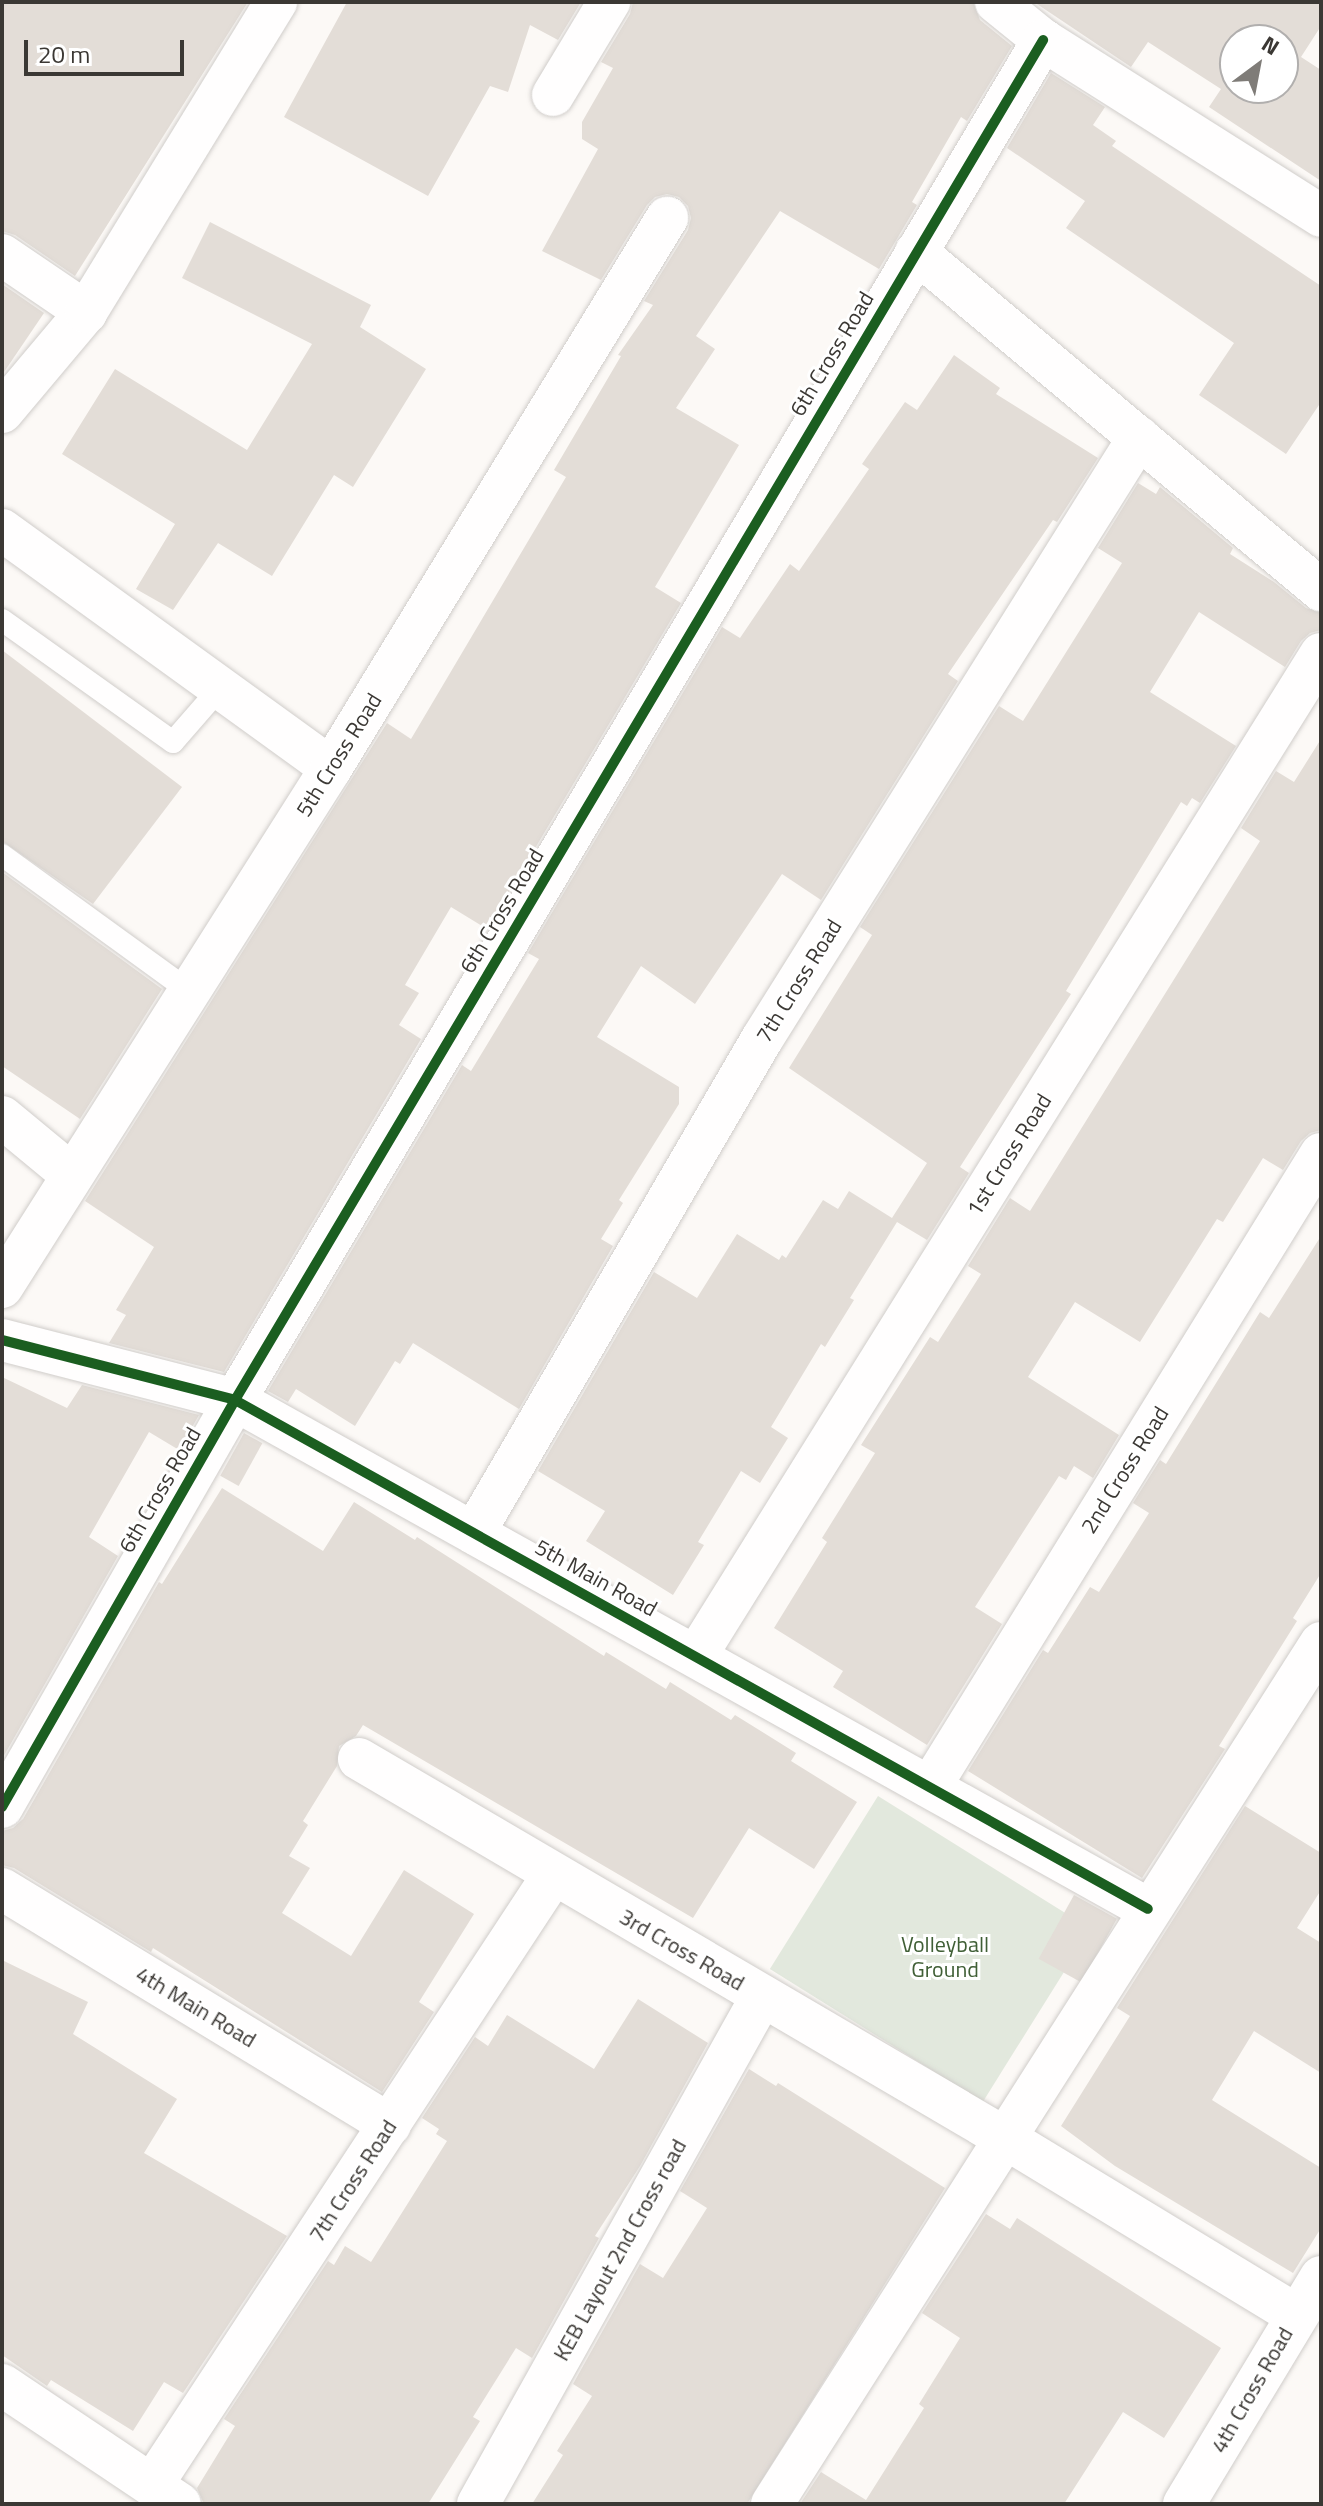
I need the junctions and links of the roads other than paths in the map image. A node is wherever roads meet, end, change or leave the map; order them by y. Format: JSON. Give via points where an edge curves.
{"nodes":[{"id":1,"x":276,"y":2,"type":"edge"},
{"id":2,"x":609,"y":2,"type":"edge"},
{"id":3,"x":996,"y":2,"type":"edge"},
{"id":4,"x":1043,"y":40,"type":"junction"},
{"id":5,"x":553,"y":95,"type":"dead end"},
{"id":6,"x":1321,"y":216,"type":"edge"},
{"id":7,"x":667,"y":218,"type":"dead end"},
{"id":8,"x":916,"y":252,"type":"junction"},
{"id":9,"x":2,"y":255,"type":"edge"},
{"id":10,"x":86,"y":312,"type":"junction"},
{"id":11,"x":2,"y":412,"type":"edge"},
{"id":12,"x":1139,"y":437,"type":"junction"},
{"id":13,"x":2,"y":530,"type":"edge"},
{"id":14,"x":1321,"y":590,"type":"edge"},
{"id":15,"x":2,"y":620,"type":"edge"},
{"id":16,"x":1321,"y":654,"type":"edge"},
{"id":17,"x":220,"y":688,"type":"junction"},
{"id":18,"x":331,"y":768,"type":"junction"},
{"id":19,"x":2,"y":855,"type":"edge"},
{"id":20,"x":189,"y":991,"type":"junction"},
{"id":21,"x":2,"y":1117,"type":"edge"},
{"id":22,"x":1321,"y":1154,"type":"edge"},
{"id":23,"x":72,"y":1175,"type":"junction"},
{"id":24,"x":2,"y":1287,"type":"edge"},
{"id":25,"x":2,"y":1340,"type":"edge"},
{"id":26,"x":235,"y":1400,"type":"junction"},
{"id":27,"x":474,"y":1533,"type":"junction"},
{"id":28,"x":1321,"y":1643,"type":"edge"},
{"id":29,"x":696,"y":1656,"type":"junction"},
{"id":30,"x":359,"y":1759,"type":"dead end"},
{"id":31,"x":930,"y":1787,"type":"junction"},
{"id":32,"x":2,"y":1807,"type":"edge"},
{"id":33,"x":553,"y":1875,"type":"junction"},
{"id":34,"x":2,"y":1889,"type":"edge"},
{"id":35,"x":1148,"y":1909,"type":"junction"},
{"id":36,"x":762,"y":1996,"type":"junction"},
{"id":37,"x":390,"y":2125,"type":"junction"},
{"id":38,"x":1005,"y":2138,"type":"junction"},
{"id":39,"x":1321,"y":2277,"type":"edge"},
{"id":40,"x":1296,"y":2315,"type":"junction"},
{"id":41,"x":2,"y":2385,"type":"edge"},
{"id":42,"x":166,"y":2495,"type":"edge"},
{"id":43,"x":478,"y":2504,"type":"edge"},
{"id":44,"x":772,"y":2504,"type":"edge"},
{"id":45,"x":1184,"y":2504,"type":"edge"}],
"edges":[{"from":1,"to":10,"type":"street"},
{"from":2,"to":5,"type":"street"},
{"from":3,"to":4,"type":"street"},
{"from":4,"to":6,"type":"street"},
{"from":4,"to":8,"type":"street","name":"6th Cross Road"},
{"from":7,"to":18,"type":"street","name":"5th Cross Road"},
{"from":8,"to":12,"type":"street"},
{"from":8,"to":26,"type":"street","name":"6th Cross Road"},
{"from":9,"to":10,"type":"street"},
{"from":10,"to":11,"type":"street"},
{"from":12,"to":14,"type":"street"},
{"from":12,"to":27,"type":"street","name":"7th Cross Road","via":[[762,1039]]},
{"from":13,"to":17,"type":"street"},
{"from":15,"to":17,"type":"lane","via":[[173,742]]},
{"from":16,"to":29,"type":"street","name":"1st Cross Road"},
{"from":17,"to":18,"type":"street"},
{"from":18,"to":20,"type":"street","name":"5th Cross Road"},
{"from":19,"to":20,"type":"lane"},
{"from":20,"to":23,"type":"street","name":"5th Cross Road"},
{"from":21,"to":23,"type":"street"},
{"from":22,"to":31,"type":"street","name":"2nd Cross Road"},
{"from":23,"to":24,"type":"street","name":"5th Cross Road"},
{"from":25,"to":26,"type":"street","name":"5th Main Road"},
{"from":26,"to":27,"type":"street","name":"5th Main Road"},
{"from":26,"to":32,"type":"street","name":"6th Cross Road"},
{"from":27,"to":29,"type":"street","name":"5th Main Road"},
{"from":28,"to":35,"type":"street"},
{"from":29,"to":31,"type":"street","name":"5th Main Road"},
{"from":30,"to":33,"type":"street","name":"3rd Cross Road"},
{"from":31,"to":35,"type":"street","name":"5th Main Road"},
{"from":33,"to":36,"type":"street","name":"3rd Cross Road"},
{"from":33,"to":37,"type":"street","name":"7th Cross Road"},
{"from":34,"to":37,"type":"street","name":"4th Main Road"},
{"from":35,"to":38,"type":"street"},
{"from":36,"to":38,"type":"street","name":"3rd Cross Road"},
{"from":36,"to":43,"type":"street","name":"KEB Layout 2nd Cross road"},
{"from":37,"to":42,"type":"street","name":"7th Cross Road"},
{"from":38,"to":40,"type":"street","name":"3rd Cross Road"},
{"from":38,"to":44,"type":"street"},
{"from":39,"to":40,"type":"street","name":"4th Cross Road"},
{"from":40,"to":45,"type":"street","name":"4th Cross Road"},
{"from":41,"to":42,"type":"street"}]}
